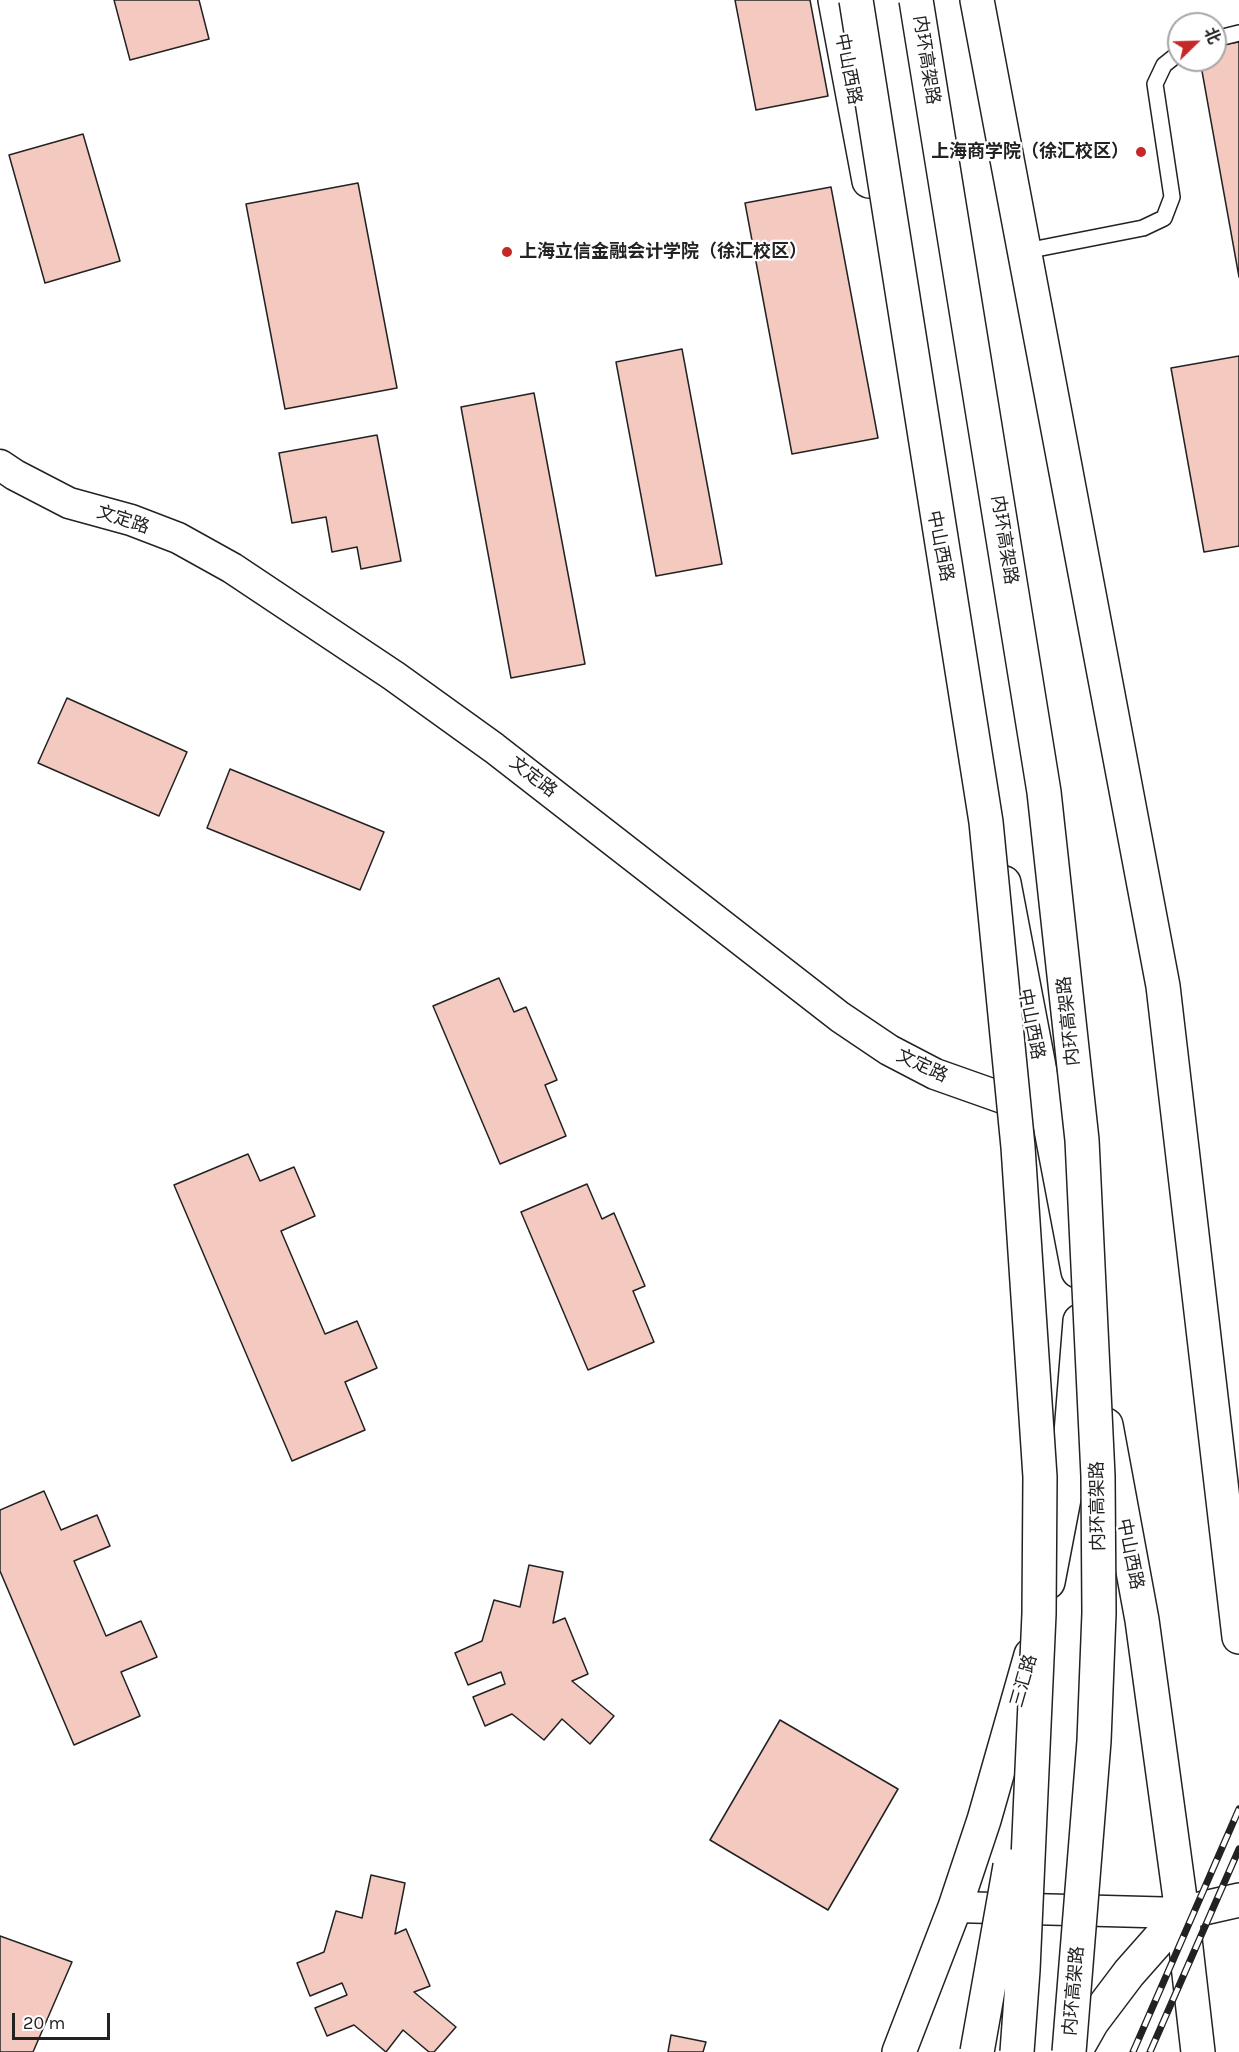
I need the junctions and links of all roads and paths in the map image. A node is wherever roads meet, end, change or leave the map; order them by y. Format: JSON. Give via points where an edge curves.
{"nodes":[{"id":1,"x":835,"y":0,"type":"edge"},
{"id":2,"x":856,"y":0,"type":"edge"},
{"id":3,"x":916,"y":0,"type":"edge"},
{"id":4,"x":977,"y":0,"type":"edge"},
{"id":5,"x":1167,"y":63,"type":"edge"},
{"id":6,"x":1026,"y":251,"type":"junction"},
{"id":7,"x":0,"y":465,"type":"edge"},
{"id":8,"x":1049,"y":1114,"type":"junction"},
{"id":9,"x":1082,"y":1295,"type":"junction"},
{"id":10,"x":1239,"y":1637,"type":"edge"},
{"id":11,"x":1032,"y":1746,"type":"junction"},
{"id":12,"x":1239,"y":1900,"type":"edge"},
{"id":13,"x":955,"y":1906,"type":"junction"},
{"id":14,"x":1182,"y":1913,"type":"junction"},
{"id":15,"x":899,"y":2052,"type":"edge"},
{"id":16,"x":977,"y":2052,"type":"edge"},
{"id":17,"x":1017,"y":2052,"type":"edge"},
{"id":18,"x":1069,"y":2052,"type":"edge"},
{"id":19,"x":1075,"y":2052,"type":"edge"},
{"id":20,"x":1198,"y":2052,"type":"edge"}],
"edges":[{"from":1,"to":8,"type":"main road","name":"中山西路"},
{"from":2,"to":11,"type":"main road","bridge":true,"via":[[986,822],[1018,1147],[1040,1477],[1039,1614]]},
{"from":3,"to":18,"type":"main road","name":"内环高架路","bridge":true,"via":[[1044,792],[1082,1140],[1098,1476],[1099,1614],[1094,1740]]},
{"from":4,"to":6,"type":"main road"},
{"from":5,"to":6,"type":"lane","via":[[1155,84],[1172,197],[1164,218],[1143,228]]},
{"from":6,"to":10,"type":"main road","via":[[1163,986]]},
{"from":7,"to":8,"type":"street","name":"文定路","via":[[69,503],[178,538],[232,568],[494,747],[840,1017],[889,1050],[935,1074]]},
{"from":8,"to":9,"type":"main road","name":"中山西路"},
{"from":9,"to":13,"type":"main road","name":"三汇路","via":[[1067,1483],[1038,1630],[984,1820]]},
{"from":9,"to":14,"type":"main road","name":"中山西路","via":[[1142,1620]]},
{"from":11,"to":16,"type":"main road","bridge":true},
{"from":11,"to":17,"type":"main road","bridge":true},
{"from":12,"to":14,"type":"main road"},
{"from":13,"to":14,"type":"street"},
{"from":13,"to":15,"type":"main road","name":"三汇路"},
{"from":14,"to":19,"type":"main road","via":[[1092,2022]]},
{"from":14,"to":20,"type":"main road","name":"中山西路"}]}
